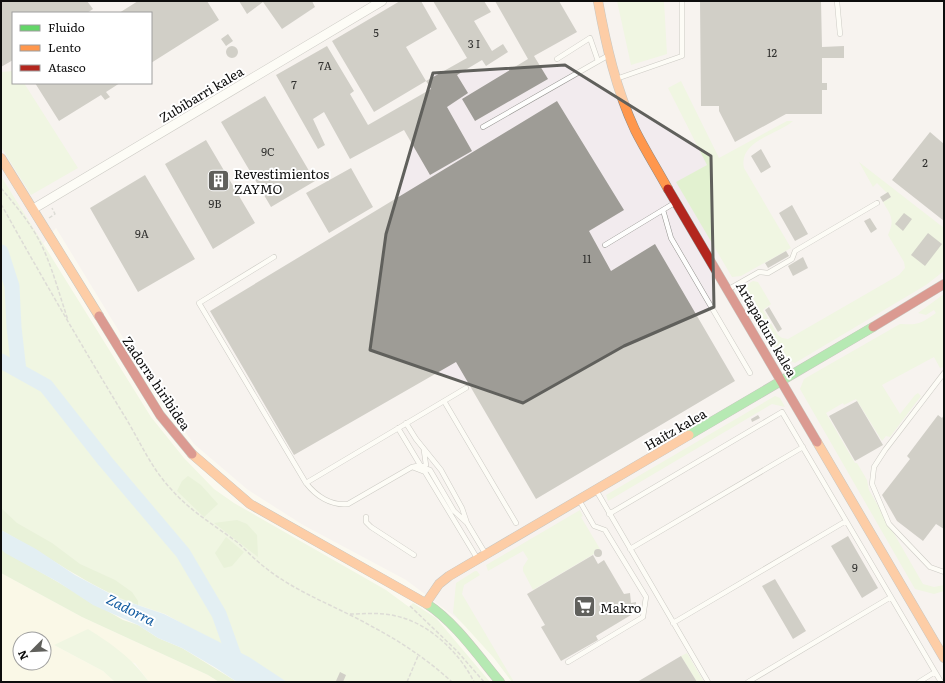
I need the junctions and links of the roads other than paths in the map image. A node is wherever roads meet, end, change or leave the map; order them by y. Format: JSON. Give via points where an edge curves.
{"nodes":[{"id":1,"x":382,"y":1,"type":"edge"},
{"id":2,"x":598,"y":1,"type":"edge"},
{"id":3,"x":682,"y":1,"type":"edge"},
{"id":4,"x":837,"y":1,"type":"edge"},
{"id":5,"x":840,"y":34,"type":"dead end"},
{"id":6,"x":609,"y":55,"type":"junction"},
{"id":7,"x":557,"y":59,"type":"dead end"},
{"id":8,"x":598,"y":61,"type":"junction"},
{"id":9,"x":615,"y":79,"type":"junction"},
{"id":10,"x":483,"y":127,"type":"dead end"},
{"id":11,"x":1,"y":158,"type":"edge"},
{"id":12,"x":676,"y":202,"type":"junction"},
{"id":13,"x":877,"y":203,"type":"dead end"},
{"id":14,"x":663,"y":210,"type":"junction"},
{"id":15,"x":30,"y":213,"type":"junction"},
{"id":16,"x":605,"y":246,"type":"dead end"},
{"id":17,"x":274,"y":257,"type":"dead end"},
{"id":18,"x":944,"y":284,"type":"edge"},
{"id":19,"x":728,"y":289,"type":"junction"},
{"id":20,"x":750,"y":373,"type":"dead end"},
{"id":21,"x":944,"y":373,"type":"edge"},
{"id":22,"x":782,"y":382,"type":"junction"},
{"id":23,"x":466,"y":388,"type":"dead end"},
{"id":24,"x":444,"y":401,"type":"junction"},
{"id":25,"x":406,"y":423,"type":"junction"},
{"id":26,"x":398,"y":428,"type":"junction"},
{"id":27,"x":422,"y":447,"type":"junction"},
{"id":28,"x":803,"y":447,"type":"junction"},
{"id":29,"x":422,"y":470,"type":"junction"},
{"id":30,"x":306,"y":483,"type":"junction"},
{"id":31,"x":596,"y":490,"type":"junction"},
{"id":32,"x":579,"y":500,"type":"junction"},
{"id":33,"x":610,"y":514,"type":"junction"},
{"id":34,"x":366,"y":517,"type":"dead end"},
{"id":35,"x":846,"y":521,"type":"junction"},
{"id":36,"x":467,"y":523,"type":"junction"},
{"id":37,"x":516,"y":523,"type":"dead end"},
{"id":38,"x":630,"y":549,"type":"junction"},
{"id":39,"x":414,"y":555,"type":"dead end"},
{"id":40,"x":482,"y":556,"type":"junction"},
{"id":41,"x":944,"y":572,"type":"edge"},
{"id":42,"x":891,"y":597,"type":"junction"},
{"id":43,"x":426,"y":603,"type":"junction"},
{"id":44,"x":673,"y":623,"type":"junction"},
{"id":45,"x":944,"y":658,"type":"edge"},
{"id":46,"x":568,"y":662,"type":"dead end"},
{"id":47,"x":935,"y":672,"type":"junction"},
{"id":48,"x":500,"y":682,"type":"edge"},
{"id":49,"x":708,"y":682,"type":"edge"},
{"id":50,"x":748,"y":682,"type":"edge"},
{"id":51,"x":918,"y":682,"type":"edge"},
{"id":52,"x":941,"y":682,"type":"edge"}],
"edges":[{"from":1,"to":15,"type":"street","name":"Zubibarri kalea"},
{"from":2,"to":6,"type":"street","name":"Artapadura kalea"},
{"from":3,"to":9,"type":"lane","via":[[682,56]]},
{"from":4,"to":5,"type":"lane"},
{"from":6,"to":8,"type":"lane"},
{"from":6,"to":9,"type":"street","name":"Artapadura kalea"},
{"from":7,"to":8,"type":"lane","via":[[590,38]]},
{"from":8,"to":10,"type":"lane"},
{"from":9,"to":12,"type":"street","name":"Artapadura kalea","via":[[635,130]]},
{"from":11,"to":15,"type":"street","name":"Zadorra hiribidea"},
{"from":12,"to":14,"type":"lane"},
{"from":12,"to":19,"type":"street","name":"Artapadura kalea"},
{"from":13,"to":19,"type":"lane","via":[[795,251],[792,259],[768,273],[759,272]]},
{"from":14,"to":16,"type":"lane"},
{"from":14,"to":20,"type":"lane","via":[[671,238]]},
{"from":15,"to":43,"type":"street","name":"Zadorra hiribidea","via":[[160,415],[196,459],[250,504]]},
{"from":17,"to":30,"type":"lane","via":[[199,303]]},
{"from":18,"to":22,"type":"street","name":"Haitz kalea"},
{"from":19,"to":22,"type":"street","name":"Artapadura kalea"},
{"from":21,"to":41,"type":"lane","via":[[885,450],[874,467],[872,484],[889,524],[930,567]]},
{"from":22,"to":31,"type":"street","name":"Haitz kalea"},
{"from":22,"to":45,"type":"street","name":"Artapadura kalea"},
{"from":23,"to":24,"type":"lane"},
{"from":24,"to":25,"type":"lane"},
{"from":24,"to":37,"type":"lane"},
{"from":25,"to":26,"type":"lane"},
{"from":25,"to":27,"type":"lane"},
{"from":26,"to":29,"type":"lane"},
{"from":26,"to":30,"type":"lane"},
{"from":27,"to":29,"type":"lane","via":[[426,465]]},
{"from":27,"to":36,"type":"lane","via":[[441,470],[462,508]]},
{"from":28,"to":33,"type":"lane","via":[[782,412]]},
{"from":28,"to":35,"type":"lane"},
{"from":28,"to":38,"type":"lane"},
{"from":29,"to":30,"type":"lane","via":[[417,466],[412,467],[348,504],[332,503],[311,490]]},
{"from":29,"to":36,"type":"lane","via":[[430,470],[454,511]]},
{"from":29,"to":40,"type":"lane"},
{"from":31,"to":32,"type":"street","name":"Haitz kalea"},
{"from":31,"to":33,"type":"lane"},
{"from":32,"to":40,"type":"street","name":"Haitz kalea"},
{"from":32,"to":46,"type":"lane","via":[[594,526],[605,530],[646,597],[643,617]]},
{"from":33,"to":38,"type":"lane"},
{"from":34,"to":39,"type":"lane","via":[[366,522],[371,527]]},
{"from":35,"to":42,"type":"lane"},
{"from":35,"to":44,"type":"lane"},
{"from":36,"to":40,"type":"lane"},
{"from":38,"to":44,"type":"lane"},
{"from":40,"to":43,"type":"street","name":"Haitz kalea","via":[[439,584]]},
{"from":42,"to":47,"type":"lane"},
{"from":42,"to":50,"type":"lane"},
{"from":43,"to":48,"type":"street","name":"Zadorra hiribidea","via":[[456,630]]},
{"from":44,"to":49,"type":"lane"},
{"from":47,"to":51,"type":"lane"},
{"from":47,"to":52,"type":"lane"}]}
